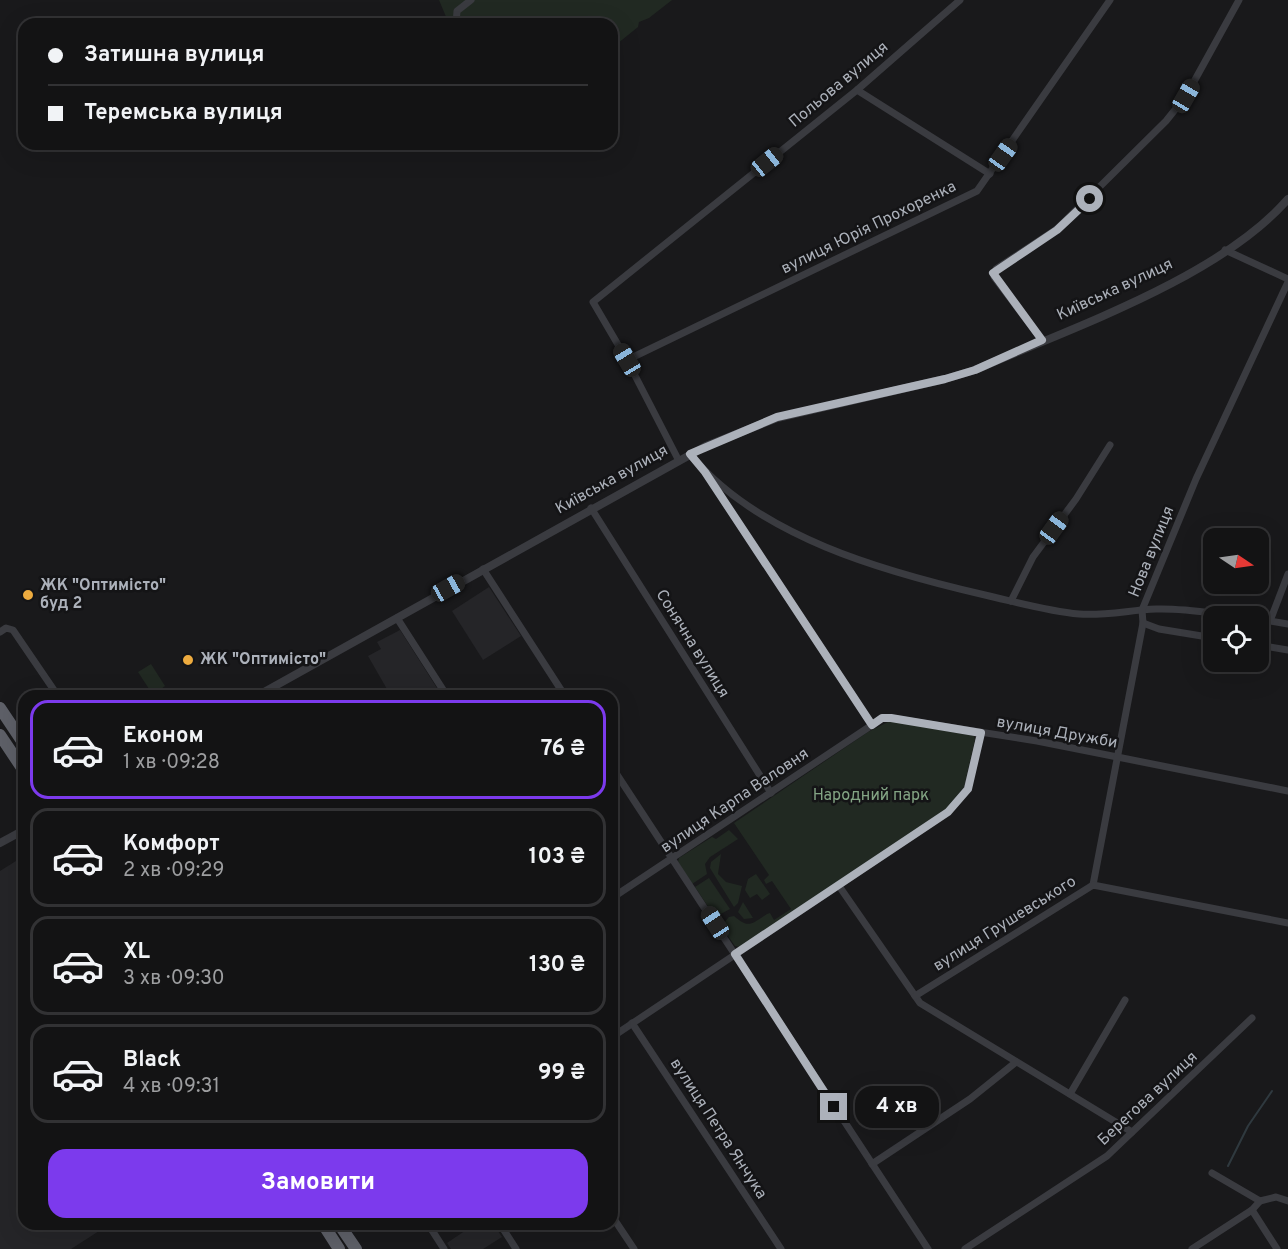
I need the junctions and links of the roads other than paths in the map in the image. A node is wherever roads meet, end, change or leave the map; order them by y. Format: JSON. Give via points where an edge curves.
{"nodes":[{"id":1,"x":471,"y":0,"type":"edge"},
{"id":2,"x":960,"y":0,"type":"edge"},
{"id":3,"x":1110,"y":0,"type":"edge"},
{"id":4,"x":1239,"y":0,"type":"edge"},
{"id":5,"x":456,"y":18,"type":"edge"},
{"id":6,"x":857,"y":90,"type":"junction"},
{"id":7,"x":990,"y":174,"type":"junction"},
{"id":8,"x":1288,"y":199,"type":"edge"},
{"id":9,"x":1225,"y":250,"type":"junction"},
{"id":10,"x":1288,"y":280,"type":"edge"},
{"id":11,"x":1042,"y":340,"type":"junction"},
{"id":12,"x":627,"y":360,"type":"junction"},
{"id":13,"x":1110,"y":444,"type":"dead end"},
{"id":14,"x":690,"y":454,"type":"junction"},
{"id":15,"x":679,"y":460,"type":"junction"},
{"id":16,"x":705,"y":472,"type":"junction"},
{"id":17,"x":591,"y":508,"type":"junction"},
{"id":18,"x":483,"y":569,"type":"junction"},
{"id":19,"x":1288,"y":574,"type":"edge"},
{"id":20,"x":1011,"y":601,"type":"junction"},
{"id":21,"x":1142,"y":610,"type":"junction"},
{"id":22,"x":1203,"y":612,"type":"edge"},
{"id":23,"x":397,"y":618,"type":"junction"},
{"id":24,"x":1270,"y":621,"type":"joint"},
{"id":25,"x":1143,"y":623,"type":"junction"},
{"id":26,"x":1288,"y":624,"type":"edge"},
{"id":27,"x":0,"y":632,"type":"edge"},
{"id":28,"x":1203,"y":636,"type":"edge"},
{"id":29,"x":1269,"y":647,"type":"edge"},
{"id":30,"x":1288,"y":650,"type":"edge"},
{"id":31,"x":54,"y":690,"type":"edge"},
{"id":32,"x":268,"y":690,"type":"edge"},
{"id":33,"x":443,"y":690,"type":"edge"},
{"id":34,"x":561,"y":690,"type":"edge"},
{"id":35,"x":0,"y":708,"type":"edge"},
{"id":36,"x":872,"y":725,"type":"junction"},
{"id":37,"x":981,"y":733,"type":"junction"},
{"id":38,"x":0,"y":735,"type":"edge"},
{"id":39,"x":18,"y":735,"type":"edge"},
{"id":40,"x":1117,"y":757,"type":"junction"},
{"id":41,"x":18,"y":762,"type":"edge"},
{"id":42,"x":618,"y":776,"type":"edge"},
{"id":43,"x":1288,"y":790,"type":"edge"},
{"id":44,"x":771,"y":794,"type":"junction"},
{"id":45,"x":18,"y":833,"type":"edge"},
{"id":46,"x":0,"y":843,"type":"edge"},
{"id":47,"x":672,"y":859,"type":"junction"},
{"id":48,"x":1093,"y":885,"type":"junction"},
{"id":49,"x":839,"y":886,"type":"junction"},
{"id":50,"x":618,"y":894,"type":"edge"},
{"id":51,"x":1288,"y":923,"type":"edge"},
{"id":52,"x":735,"y":954,"type":"junction"},
{"id":53,"x":915,"y":996,"type":"junction"},
{"id":54,"x":1125,"y":1000,"type":"dead end"},
{"id":55,"x":1252,"y":1018,"type":"dead end"},
{"id":56,"x":632,"y":1023,"type":"junction"},
{"id":57,"x":618,"y":1033,"type":"edge"},
{"id":58,"x":1016,"y":1062,"type":"junction"},
{"id":59,"x":1070,"y":1094,"type":"junction"},
{"id":60,"x":1132,"y":1132,"type":"junction"},
{"id":61,"x":872,"y":1164,"type":"junction"},
{"id":62,"x":1212,"y":1173,"type":"dead end"},
{"id":63,"x":1260,"y":1201,"type":"junction"},
{"id":64,"x":1288,"y":1201,"type":"edge"},
{"id":65,"x":1252,"y":1210,"type":"junction"},
{"id":66,"x":618,"y":1225,"type":"edge"},
{"id":67,"x":327,"y":1230,"type":"edge"},
{"id":68,"x":343,"y":1230,"type":"edge"},
{"id":69,"x":432,"y":1230,"type":"edge"},
{"id":70,"x":504,"y":1230,"type":"edge"},
{"id":71,"x":339,"y":1249,"type":"edge"},
{"id":72,"x":356,"y":1249,"type":"edge"},
{"id":73,"x":444,"y":1249,"type":"edge"},
{"id":74,"x":516,"y":1249,"type":"edge"},
{"id":75,"x":634,"y":1249,"type":"edge"},
{"id":76,"x":781,"y":1249,"type":"edge"},
{"id":77,"x":927,"y":1249,"type":"edge"},
{"id":78,"x":965,"y":1249,"type":"edge"},
{"id":79,"x":1192,"y":1249,"type":"edge"},
{"id":80,"x":1277,"y":1249,"type":"edge"}],
"edges":[{"from":1,"to":5,"type":"street","via":[[457,11]]},
{"from":2,"to":6,"type":"street","name":"Польова вулиця"},
{"from":3,"to":7,"type":"street","name":"вулиця Юрія Прохоренка"},
{"from":4,"to":11,"type":"street","via":[[1186,96],[1166,122],[1066,222],[996,269],[994,277]]},
{"from":6,"to":7,"type":"street"},
{"from":6,"to":12,"type":"street","name":"Польова вулиця","via":[[593,302]]},
{"from":7,"to":12,"type":"street","name":"вулиця Юрія Прохоренка","via":[[977,191]]},
{"from":8,"to":9,"type":"street","name":"Київська вулиця","via":[[1267,220]]},
{"from":9,"to":10,"type":"street"},
{"from":9,"to":11,"type":"street","name":"Київська вулиця","via":[[1160,290]]},
{"from":10,"to":21,"type":"street","name":"Нова вулиця","via":[[1196,479]]},
{"from":11,"to":14,"type":"street","name":"Київська вулиця","via":[[945,379],[777,417]]},
{"from":12,"to":15,"type":"street"},
{"from":13,"to":20,"type":"street","via":[[1033,557]]},
{"from":14,"to":15,"type":"street","name":"Київська вулиця"},
{"from":14,"to":16,"type":"street"},
{"from":15,"to":17,"type":"street","name":"Київська вулиця"},
{"from":16,"to":20,"type":"street","via":[[750,507],[850,556],[910,578]]},
{"from":16,"to":36,"type":"street"},
{"from":17,"to":18,"type":"street","name":"Київська вулиця"},
{"from":17,"to":44,"type":"street","name":"Сонячна вулиця"},
{"from":18,"to":23,"type":"street","name":"Київська вулиця"},
{"from":18,"to":34,"type":"street"},
{"from":19,"to":24,"type":"street"},
{"from":20,"to":21,"type":"street","via":[[1082,614]]},
{"from":21,"to":22,"type":"street"},
{"from":21,"to":25,"type":"street","name":"Нова вулиця"},
{"from":23,"to":32,"type":"street","name":"Київська вулиця"},
{"from":23,"to":33,"type":"street"},
{"from":24,"to":26,"type":"street"},
{"from":25,"to":28,"type":"street"},
{"from":25,"to":40,"type":"street","name":"Нова вулиця"},
{"from":27,"to":31,"type":"street","via":[[6,628],[13,630]]},
{"from":29,"to":30,"type":"street"},
{"from":35,"to":39,"type":"highway"},
{"from":36,"to":37,"type":"street","name":"вулиця Дружби","via":[[882,718],[891,718]]},
{"from":36,"to":44,"type":"street","name":"вулиця Карпа Валовня"},
{"from":37,"to":40,"type":"street","name":"вулиця Дружби"},
{"from":37,"to":49,"type":"street","via":[[968,789],[957,804],[922,832]]},
{"from":38,"to":41,"type":"highway"},
{"from":40,"to":43,"type":"street","name":"вулиця Дружби"},
{"from":40,"to":48,"type":"street","name":"Нова вулиця"},
{"from":42,"to":47,"type":"street"},
{"from":44,"to":47,"type":"street","name":"вулиця Карпа Валовня"},
{"from":45,"to":46,"type":"street"},
{"from":47,"to":50,"type":"street","name":"вулиця Карпа Валовня"},
{"from":47,"to":52,"type":"street"},
{"from":48,"to":51,"type":"street","name":"вулиця Грушевського"},
{"from":48,"to":53,"type":"street","name":"вулиця Грушевського"},
{"from":49,"to":52,"type":"street"},
{"from":49,"to":53,"type":"street"},
{"from":52,"to":56,"type":"street"},
{"from":52,"to":61,"type":"street"},
{"from":53,"to":58,"type":"street","via":[[926,1007]]},
{"from":54,"to":59,"type":"street"},
{"from":55,"to":60,"type":"street","name":"Берегова вулиця"},
{"from":56,"to":57,"type":"street"},
{"from":56,"to":76,"type":"street","name":"вулиця Петра Янчука"},
{"from":58,"to":59,"type":"street"},
{"from":58,"to":61,"type":"street","via":[[970,1099]]},
{"from":59,"to":60,"type":"street"},
{"from":60,"to":78,"type":"street","name":"Берегова вулиця","via":[[1107,1156]]},
{"from":61,"to":77,"type":"street"},
{"from":62,"to":63,"type":"street"},
{"from":63,"to":64,"type":"street","via":[[1276,1197]]},
{"from":63,"to":65,"type":"street"},
{"from":65,"to":79,"type":"street"},
{"from":65,"to":80,"type":"street"},
{"from":66,"to":75,"type":"street"},
{"from":67,"to":71,"type":"highway"},
{"from":68,"to":72,"type":"highway"},
{"from":69,"to":73,"type":"street"},
{"from":70,"to":74,"type":"street"}]}
